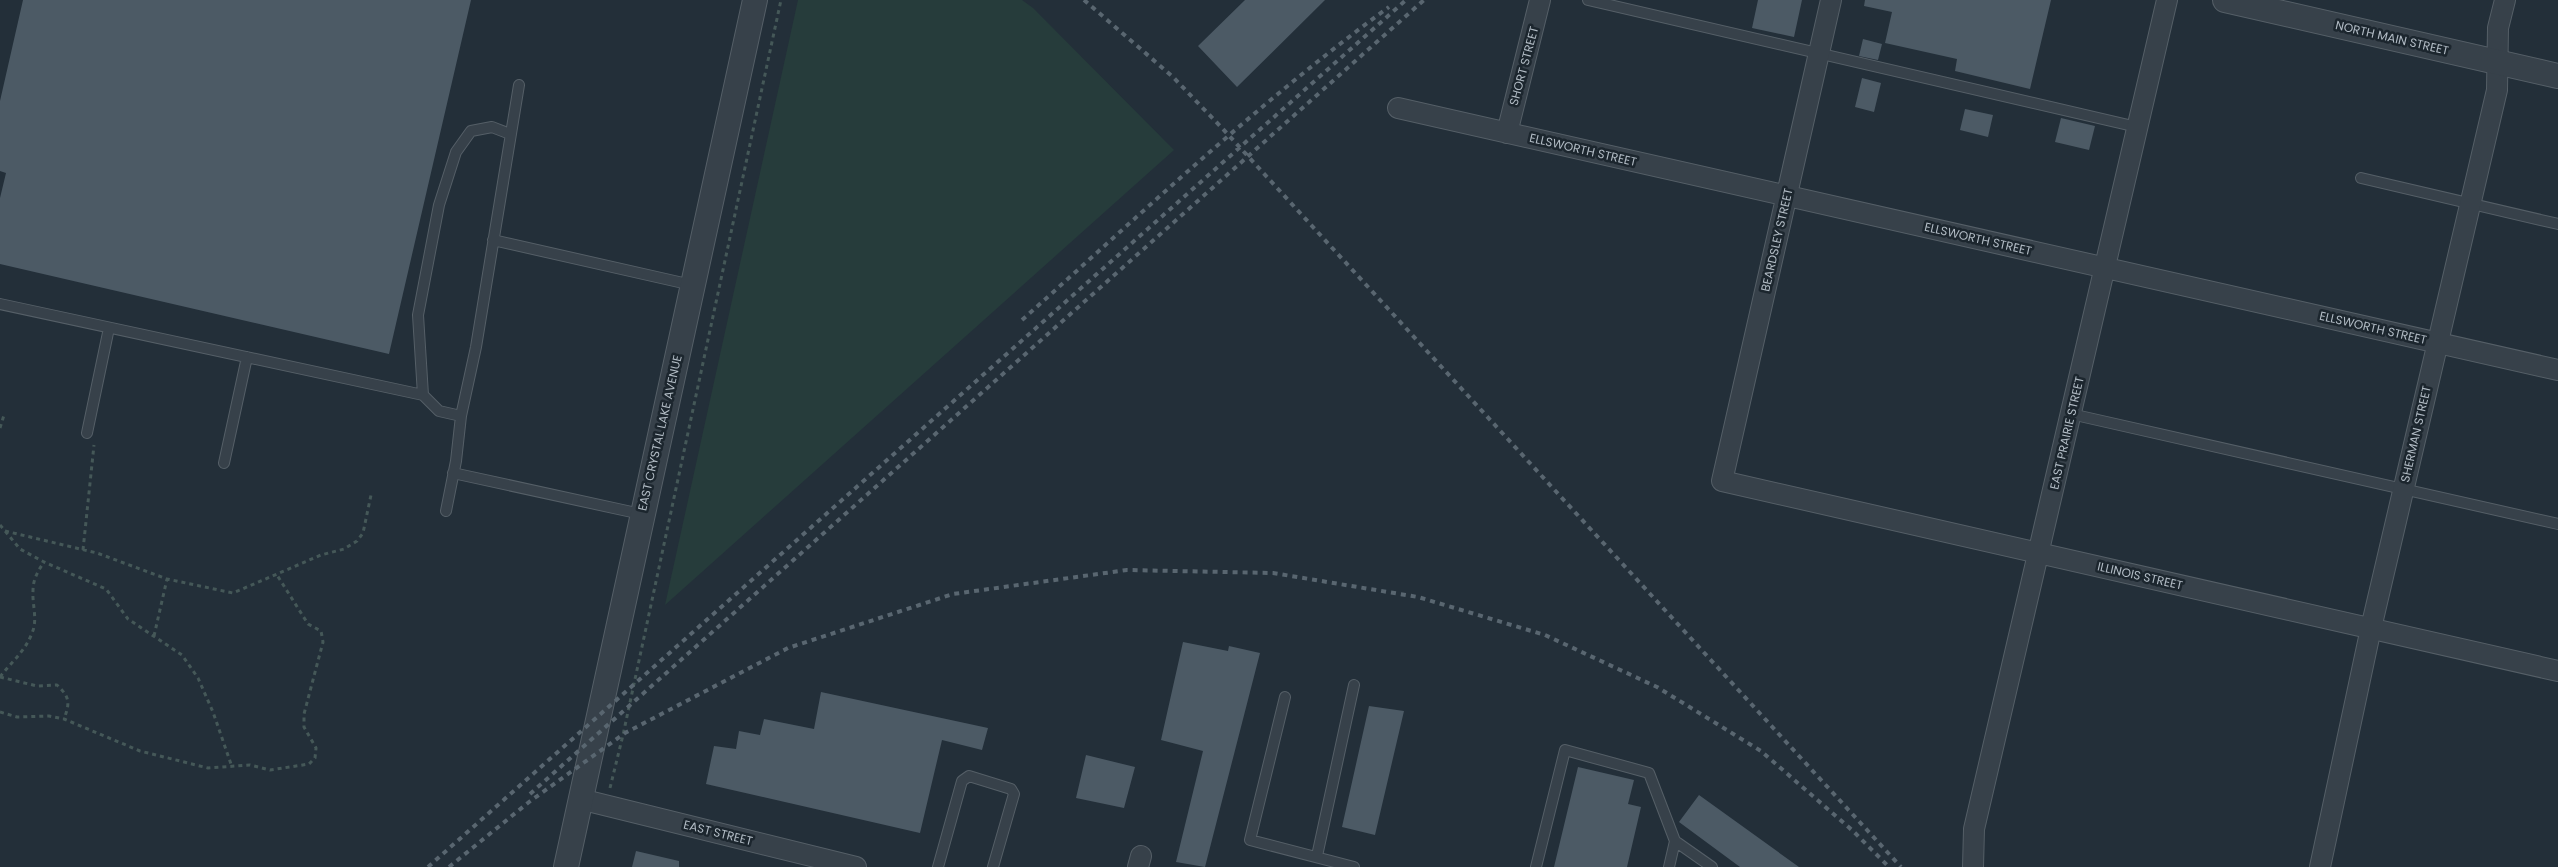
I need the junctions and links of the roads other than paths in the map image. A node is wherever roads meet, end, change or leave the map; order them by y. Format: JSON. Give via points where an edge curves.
{"nodes":[{"id":1,"x":754,"y":0,"type":"edge"},
{"id":2,"x":1540,"y":0,"type":"edge"},
{"id":3,"x":1588,"y":0,"type":"edge"},
{"id":4,"x":1832,"y":0,"type":"edge"},
{"id":5,"x":2167,"y":0,"type":"edge"},
{"id":6,"x":2225,"y":0,"type":"edge"},
{"id":7,"x":2505,"y":0,"type":"edge"},
{"id":8,"x":1818,"y":55,"type":"junction"},
{"id":9,"x":2497,"y":62,"type":"junction"},
{"id":10,"x":2558,"y":76,"type":"edge"},
{"id":11,"x":519,"y":84,"type":"dead end"},
{"id":12,"x":1398,"y":108,"type":"dead end"},
{"id":13,"x":2137,"y":127,"type":"junction"},
{"id":14,"x":1507,"y":133,"type":"junction"},
{"id":15,"x":510,"y":134,"type":"junction"},
{"id":16,"x":2361,"y":178,"type":"dead end"},
{"id":17,"x":1787,"y":196,"type":"junction"},
{"id":18,"x":2470,"y":204,"type":"junction"},
{"id":19,"x":2558,"y":224,"type":"edge"},
{"id":20,"x":493,"y":240,"type":"junction"},
{"id":21,"x":2105,"y":268,"type":"junction"},
{"id":22,"x":692,"y":285,"type":"junction"},
{"id":23,"x":0,"y":304,"type":"edge"},
{"id":24,"x":109,"y":328,"type":"junction"},
{"id":25,"x":2438,"y":343,"type":"junction"},
{"id":26,"x":247,"y":357,"type":"junction"},
{"id":27,"x":2558,"y":370,"type":"edge"},
{"id":28,"x":423,"y":395,"type":"junction"},
{"id":29,"x":2071,"y":414,"type":"junction"},
{"id":30,"x":461,"y":416,"type":"junction"},
{"id":31,"x":87,"y":433,"type":"dead end"},
{"id":32,"x":224,"y":463,"type":"dead end"},
{"id":33,"x":453,"y":473,"type":"junction"},
{"id":34,"x":1722,"y":481,"type":"joint"},
{"id":35,"x":2404,"y":489,"type":"junction"},
{"id":36,"x":446,"y":511,"type":"dead end"},
{"id":37,"x":641,"y":514,"type":"junction"},
{"id":38,"x":2558,"y":524,"type":"edge"},
{"id":39,"x":2040,"y":553,"type":"junction"},
{"id":40,"x":2371,"y":628,"type":"junction"},
{"id":41,"x":2558,"y":671,"type":"edge"},
{"id":42,"x":1354,"y":685,"type":"dead end"},
{"id":43,"x":1285,"y":696,"type":"dead end"},
{"id":44,"x":580,"y":799,"type":"junction"},
{"id":45,"x":1675,"y":841,"type":"junction"},
{"id":46,"x":1317,"y":856,"type":"junction"},
{"id":47,"x":566,"y":867,"type":"edge"},
{"id":48,"x":856,"y":867,"type":"edge"},
{"id":49,"x":938,"y":867,"type":"edge"},
{"id":50,"x":993,"y":867,"type":"edge"},
{"id":51,"x":1354,"y":867,"type":"edge"},
{"id":52,"x":1536,"y":867,"type":"edge"},
{"id":53,"x":1669,"y":867,"type":"edge"},
{"id":54,"x":1712,"y":867,"type":"edge"},
{"id":55,"x":1973,"y":867,"type":"edge"},
{"id":56,"x":2320,"y":867,"type":"edge"}],
"edges":[{"from":1,"to":22,"type":"street","name":"EAST CRYSTAL LAKE AVENUE"},
{"from":2,"to":14,"type":"street","name":"SHORT STREET"},
{"from":3,"to":8,"type":"lane"},
{"from":4,"to":8,"type":"street","name":"BEARDSLEY STREET"},
{"from":5,"to":13,"type":"street","name":"EAST PRAIRIE STREET"},
{"from":6,"to":9,"type":"street","name":"NORTH MAIN STREET"},
{"from":7,"to":9,"type":"street","name":"SHERMAN STREET","via":[[2498,28]]},
{"from":8,"to":13,"type":"lane"},
{"from":8,"to":17,"type":"street","name":"BEARDSLEY STREET"},
{"from":9,"to":10,"type":"street","name":"NORTH MAIN STREET"},
{"from":9,"to":18,"type":"street","name":"SHERMAN STREET","via":[[2497,90]]},
{"from":11,"to":15,"type":"lane"},
{"from":12,"to":14,"type":"street","name":"ELLSWORTH STREET"},
{"from":13,"to":21,"type":"street","name":"EAST PRAIRIE STREET"},
{"from":14,"to":17,"type":"street","name":"ELLSWORTH STREET"},
{"from":15,"to":20,"type":"lane"},
{"from":15,"to":28,"type":"lane","via":[[492,127],[471,131],[456,152],[439,205],[418,315]]},
{"from":16,"to":18,"type":"lane"},
{"from":17,"to":21,"type":"street","name":"ELLSWORTH STREET"},
{"from":17,"to":34,"type":"street","name":"BEARDSLEY STREET"},
{"from":18,"to":19,"type":"lane"},
{"from":18,"to":25,"type":"street","name":"SHERMAN STREET"},
{"from":20,"to":22,"type":"lane"},
{"from":20,"to":30,"type":"lane"},
{"from":21,"to":25,"type":"street","name":"ELLSWORTH STREET"},
{"from":21,"to":29,"type":"street","name":"EAST PRAIRIE STREET"},
{"from":22,"to":37,"type":"street","name":"EAST CRYSTAL LAKE AVENUE"},
{"from":23,"to":24,"type":"lane"},
{"from":24,"to":26,"type":"lane"},
{"from":24,"to":31,"type":"lane"},
{"from":25,"to":27,"type":"street","name":"ELLSWORTH STREET"},
{"from":25,"to":35,"type":"street","name":"SHERMAN STREET"},
{"from":26,"to":28,"type":"lane"},
{"from":26,"to":32,"type":"lane"},
{"from":28,"to":30,"type":"lane","via":[[439,411]]},
{"from":29,"to":35,"type":"lane"},
{"from":29,"to":39,"type":"street","name":"EAST PRAIRIE STREET"},
{"from":30,"to":33,"type":"lane"},
{"from":33,"to":36,"type":"lane"},
{"from":33,"to":37,"type":"lane"},
{"from":34,"to":39,"type":"street","name":"ILLINOIS STREET"},
{"from":35,"to":38,"type":"lane"},
{"from":35,"to":40,"type":"street","name":"SHERMAN STREET"},
{"from":37,"to":44,"type":"street","name":"EAST CRYSTAL LAKE AVENUE"},
{"from":39,"to":40,"type":"street","name":"ILLINOIS STREET"},
{"from":39,"to":55,"type":"street","name":"EAST PRAIRIE STREET","via":[[1974,829]]},
{"from":40,"to":41,"type":"street","name":"ILLINOIS STREET"},
{"from":40,"to":56,"type":"street","name":"SHERMAN STREET"},
{"from":42,"to":46,"type":"lane"},
{"from":43,"to":46,"type":"lane","via":[[1250,840]]},
{"from":44,"to":47,"type":"street","name":"EAST CRYSTAL LAKE AVENUE"},
{"from":44,"to":48,"type":"street","name":"EAST STREET"},
{"from":45,"to":52,"type":"lane","via":[[1649,773],[1565,750]]},
{"from":45,"to":53,"type":"lane"},
{"from":45,"to":54,"type":"lane"},
{"from":46,"to":51,"type":"lane"},
{"from":49,"to":50,"type":"lane","via":[[962,781],[969,776],[1011,789],[1014,794]]}]}
